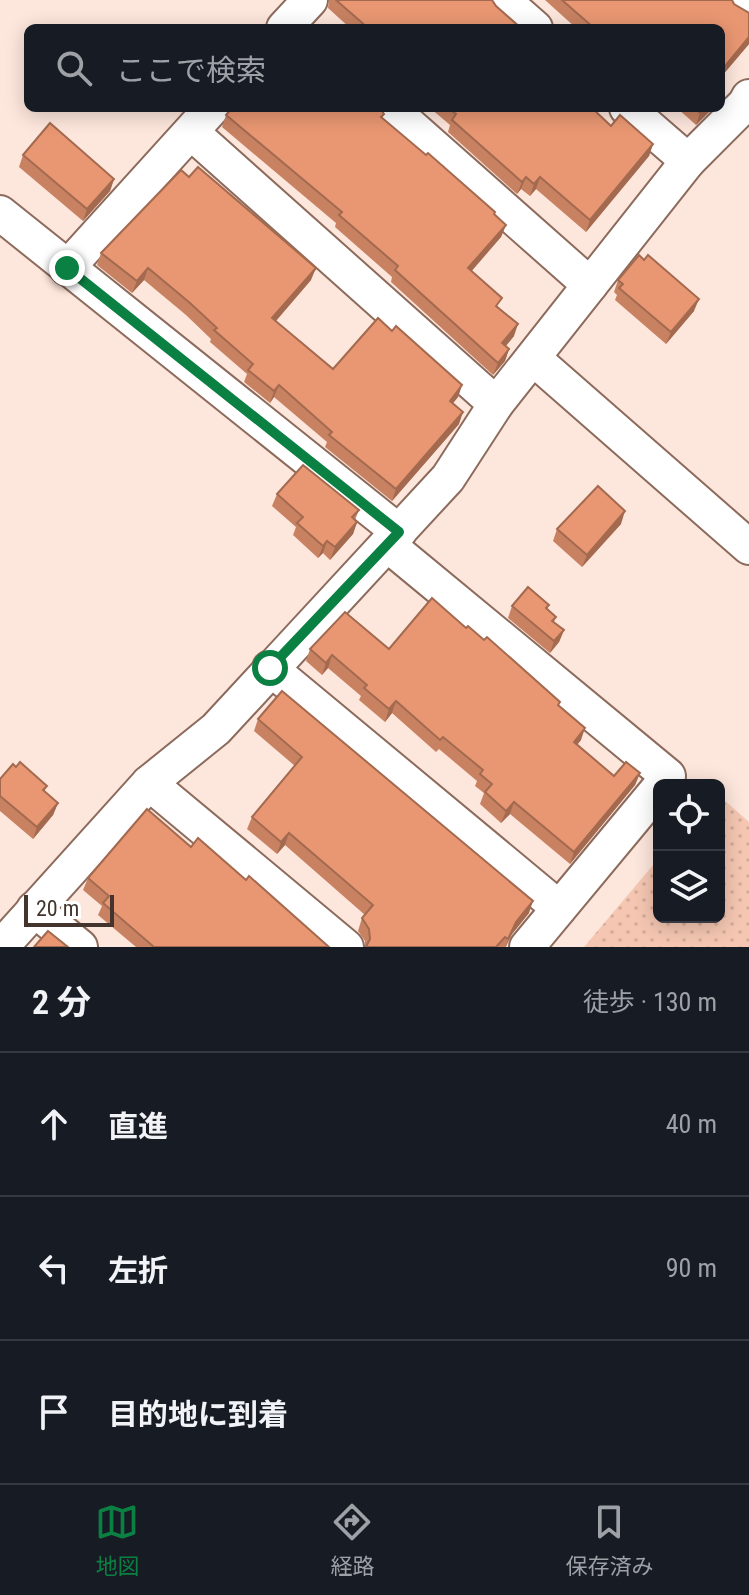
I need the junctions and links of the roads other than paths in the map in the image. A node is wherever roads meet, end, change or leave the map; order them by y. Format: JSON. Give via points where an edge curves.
{"nodes":[{"id":1,"x":503,"y":0,"type":"edge"},
{"id":2,"x":743,"y":0,"type":"edge"},
{"id":3,"x":749,"y":5,"type":"edge"},
{"id":4,"x":530,"y":24,"type":"edge"},
{"id":5,"x":749,"y":97,"type":"edge"},
{"id":6,"x":395,"y":112,"type":"edge"},
{"id":7,"x":632,"y":112,"type":"edge"},
{"id":8,"x":202,"y":120,"type":"edge"},
{"id":9,"x":688,"y":161,"type":"junction"},
{"id":10,"x":0,"y":213,"type":"edge"},
{"id":11,"x":67,"y":268,"type":"junction"},
{"id":12,"x":590,"y":285,"type":"junction"},
{"id":13,"x":533,"y":358,"type":"junction"},
{"id":14,"x":496,"y":404,"type":"junction"},
{"id":15,"x":393,"y":538,"type":"junction"},
{"id":16,"x":749,"y":547,"type":"edge"},
{"id":17,"x":270,"y":668,"type":"junction"},
{"id":18,"x":666,"y":779,"type":"edge"},
{"id":19,"x":149,"y":783,"type":"junction"},
{"id":20,"x":653,"y":794,"type":"edge"},
{"id":21,"x":559,"y":908,"type":"junction"},
{"id":22,"x":34,"y":909,"type":"junction"},
{"id":23,"x":1,"y":947,"type":"edge"},
{"id":24,"x":80,"y":947,"type":"edge"},
{"id":25,"x":346,"y":947,"type":"edge"},
{"id":26,"x":527,"y":947,"type":"edge"}],
"edges":[{"from":1,"to":4,"type":"street"},
{"from":2,"to":3,"type":"street"},
{"from":5,"to":9,"type":"street"},
{"from":6,"to":12,"type":"street"},
{"from":7,"to":9,"type":"street"},
{"from":8,"to":11,"type":"street"},
{"from":8,"to":14,"type":"street"},
{"from":9,"to":12,"type":"street"},
{"from":10,"to":11,"type":"street"},
{"from":11,"to":15,"type":"street"},
{"from":12,"to":13,"type":"street"},
{"from":13,"to":14,"type":"street"},
{"from":13,"to":16,"type":"street"},
{"from":14,"to":15,"type":"street","via":[[448,478]]},
{"from":15,"to":17,"type":"street"},
{"from":15,"to":18,"type":"street"},
{"from":17,"to":19,"type":"street","via":[[216,729]]},
{"from":17,"to":21,"type":"street"},
{"from":19,"to":22,"type":"street"},
{"from":19,"to":25,"type":"street"},
{"from":20,"to":21,"type":"street"},
{"from":21,"to":26,"type":"street"},
{"from":22,"to":23,"type":"street"},
{"from":22,"to":24,"type":"street"}]}
